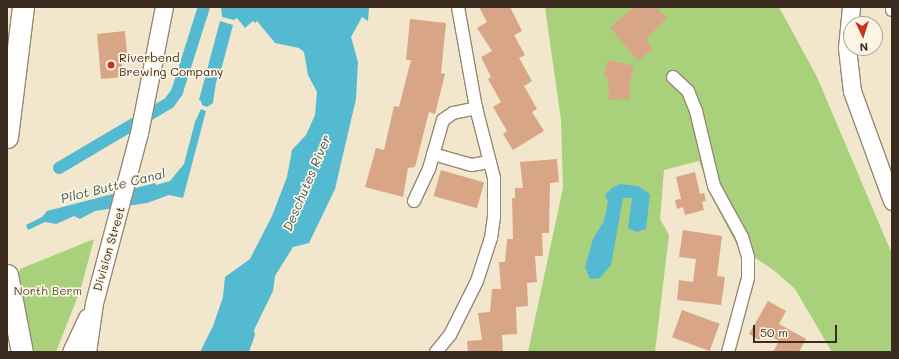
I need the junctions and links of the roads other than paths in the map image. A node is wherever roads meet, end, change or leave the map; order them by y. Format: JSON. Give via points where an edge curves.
{"nodes":[{"id":1,"x":23,"y":7,"type":"edge"},
{"id":2,"x":164,"y":7,"type":"edge"},
{"id":3,"x":458,"y":7,"type":"edge"},
{"id":4,"x":851,"y":7,"type":"edge"},
{"id":5,"x":892,"y":7,"type":"edge"},
{"id":6,"x":892,"y":10,"type":"edge"},
{"id":7,"x":673,"y":77,"type":"dead end"},
{"id":8,"x":476,"y":108,"type":"junction"},
{"id":9,"x":7,"y":137,"type":"edge"},
{"id":10,"x":433,"y":154,"type":"junction"},
{"id":11,"x":490,"y":162,"type":"junction"},
{"id":12,"x":414,"y":201,"type":"dead end"},
{"id":13,"x":892,"y":201,"type":"edge"},
{"id":14,"x":7,"y":275,"type":"edge"},
{"id":15,"x":94,"y":303,"type":"junction"},
{"id":16,"x":22,"y":352,"type":"edge"},
{"id":17,"x":71,"y":352,"type":"edge"},
{"id":18,"x":88,"y":352,"type":"edge"},
{"id":19,"x":436,"y":352,"type":"edge"},
{"id":20,"x":728,"y":352,"type":"edge"}],
"edges":[{"from":1,"to":9,"type":"highway"},
{"from":2,"to":15,"type":"main road","name":"Division Street","via":[[140,133]]},
{"from":3,"to":8,"type":"street"},
{"from":4,"to":13,"type":"main road","via":[[847,48],[852,91]]},
{"from":5,"to":6,"type":"street"},
{"from":7,"to":20,"type":"street","via":[[688,91],[696,111],[714,186],[742,238],[748,256],[748,278]]},
{"from":8,"to":10,"type":"street","via":[[453,113],[443,120]]},
{"from":8,"to":11,"type":"street"},
{"from":10,"to":11,"type":"street","via":[[471,165]]},
{"from":10,"to":12,"type":"street"},
{"from":11,"to":19,"type":"street","via":[[494,210],[485,261],[450,335]]},
{"from":14,"to":16,"type":"highway"},
{"from":15,"to":17,"type":"main road","name":"Division Street"},
{"from":15,"to":18,"type":"main road","name":"Division Street"}]}
